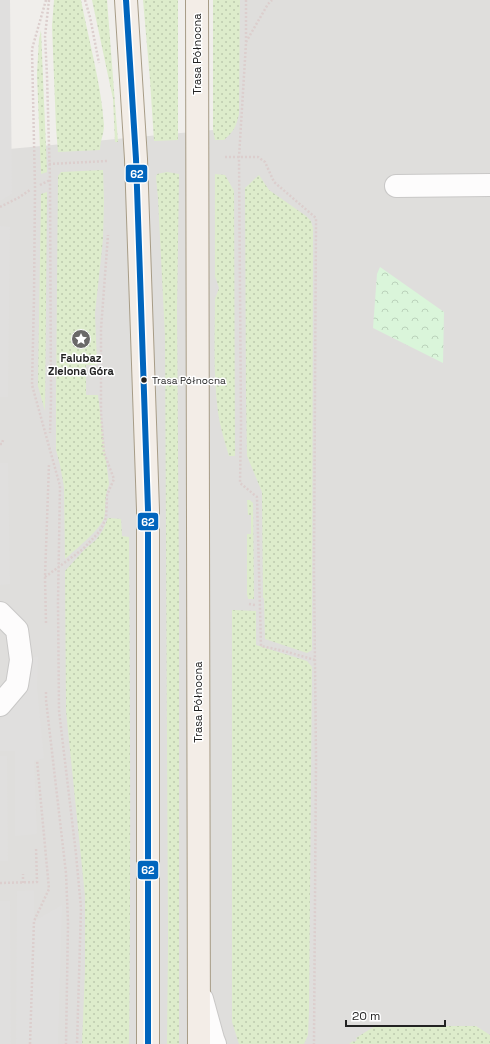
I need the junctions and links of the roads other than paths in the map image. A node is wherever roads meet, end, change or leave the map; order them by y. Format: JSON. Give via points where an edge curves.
{"nodes":[{"id":1,"x":126,"y":0,"type":"edge"},
{"id":2,"x":196,"y":0,"type":"edge"},
{"id":3,"x":490,"y":185,"type":"edge"},
{"id":4,"x":396,"y":186,"type":"dead end"},
{"id":5,"x":0,"y":613,"type":"edge"},
{"id":6,"x":0,"y":705,"type":"edge"},
{"id":7,"x":199,"y":989,"type":"junction"},
{"id":8,"x":148,"y":1044,"type":"edge"},
{"id":9,"x":198,"y":1044,"type":"edge"},
{"id":10,"x":215,"y":1044,"type":"edge"}],
"edges":[{"from":1,"to":8,"type":"main road","via":[[136,159],[148,510]]},
{"from":2,"to":7,"type":"main road","name":"Trasa Północna"},
{"from":3,"to":4,"type":"street"},
{"from":5,"to":6,"type":"street","via":[[17,630],[21,660],[17,685]]},
{"from":7,"to":9,"type":"main road","name":"Trasa Północna"},
{"from":7,"to":10,"type":"street"}]}
